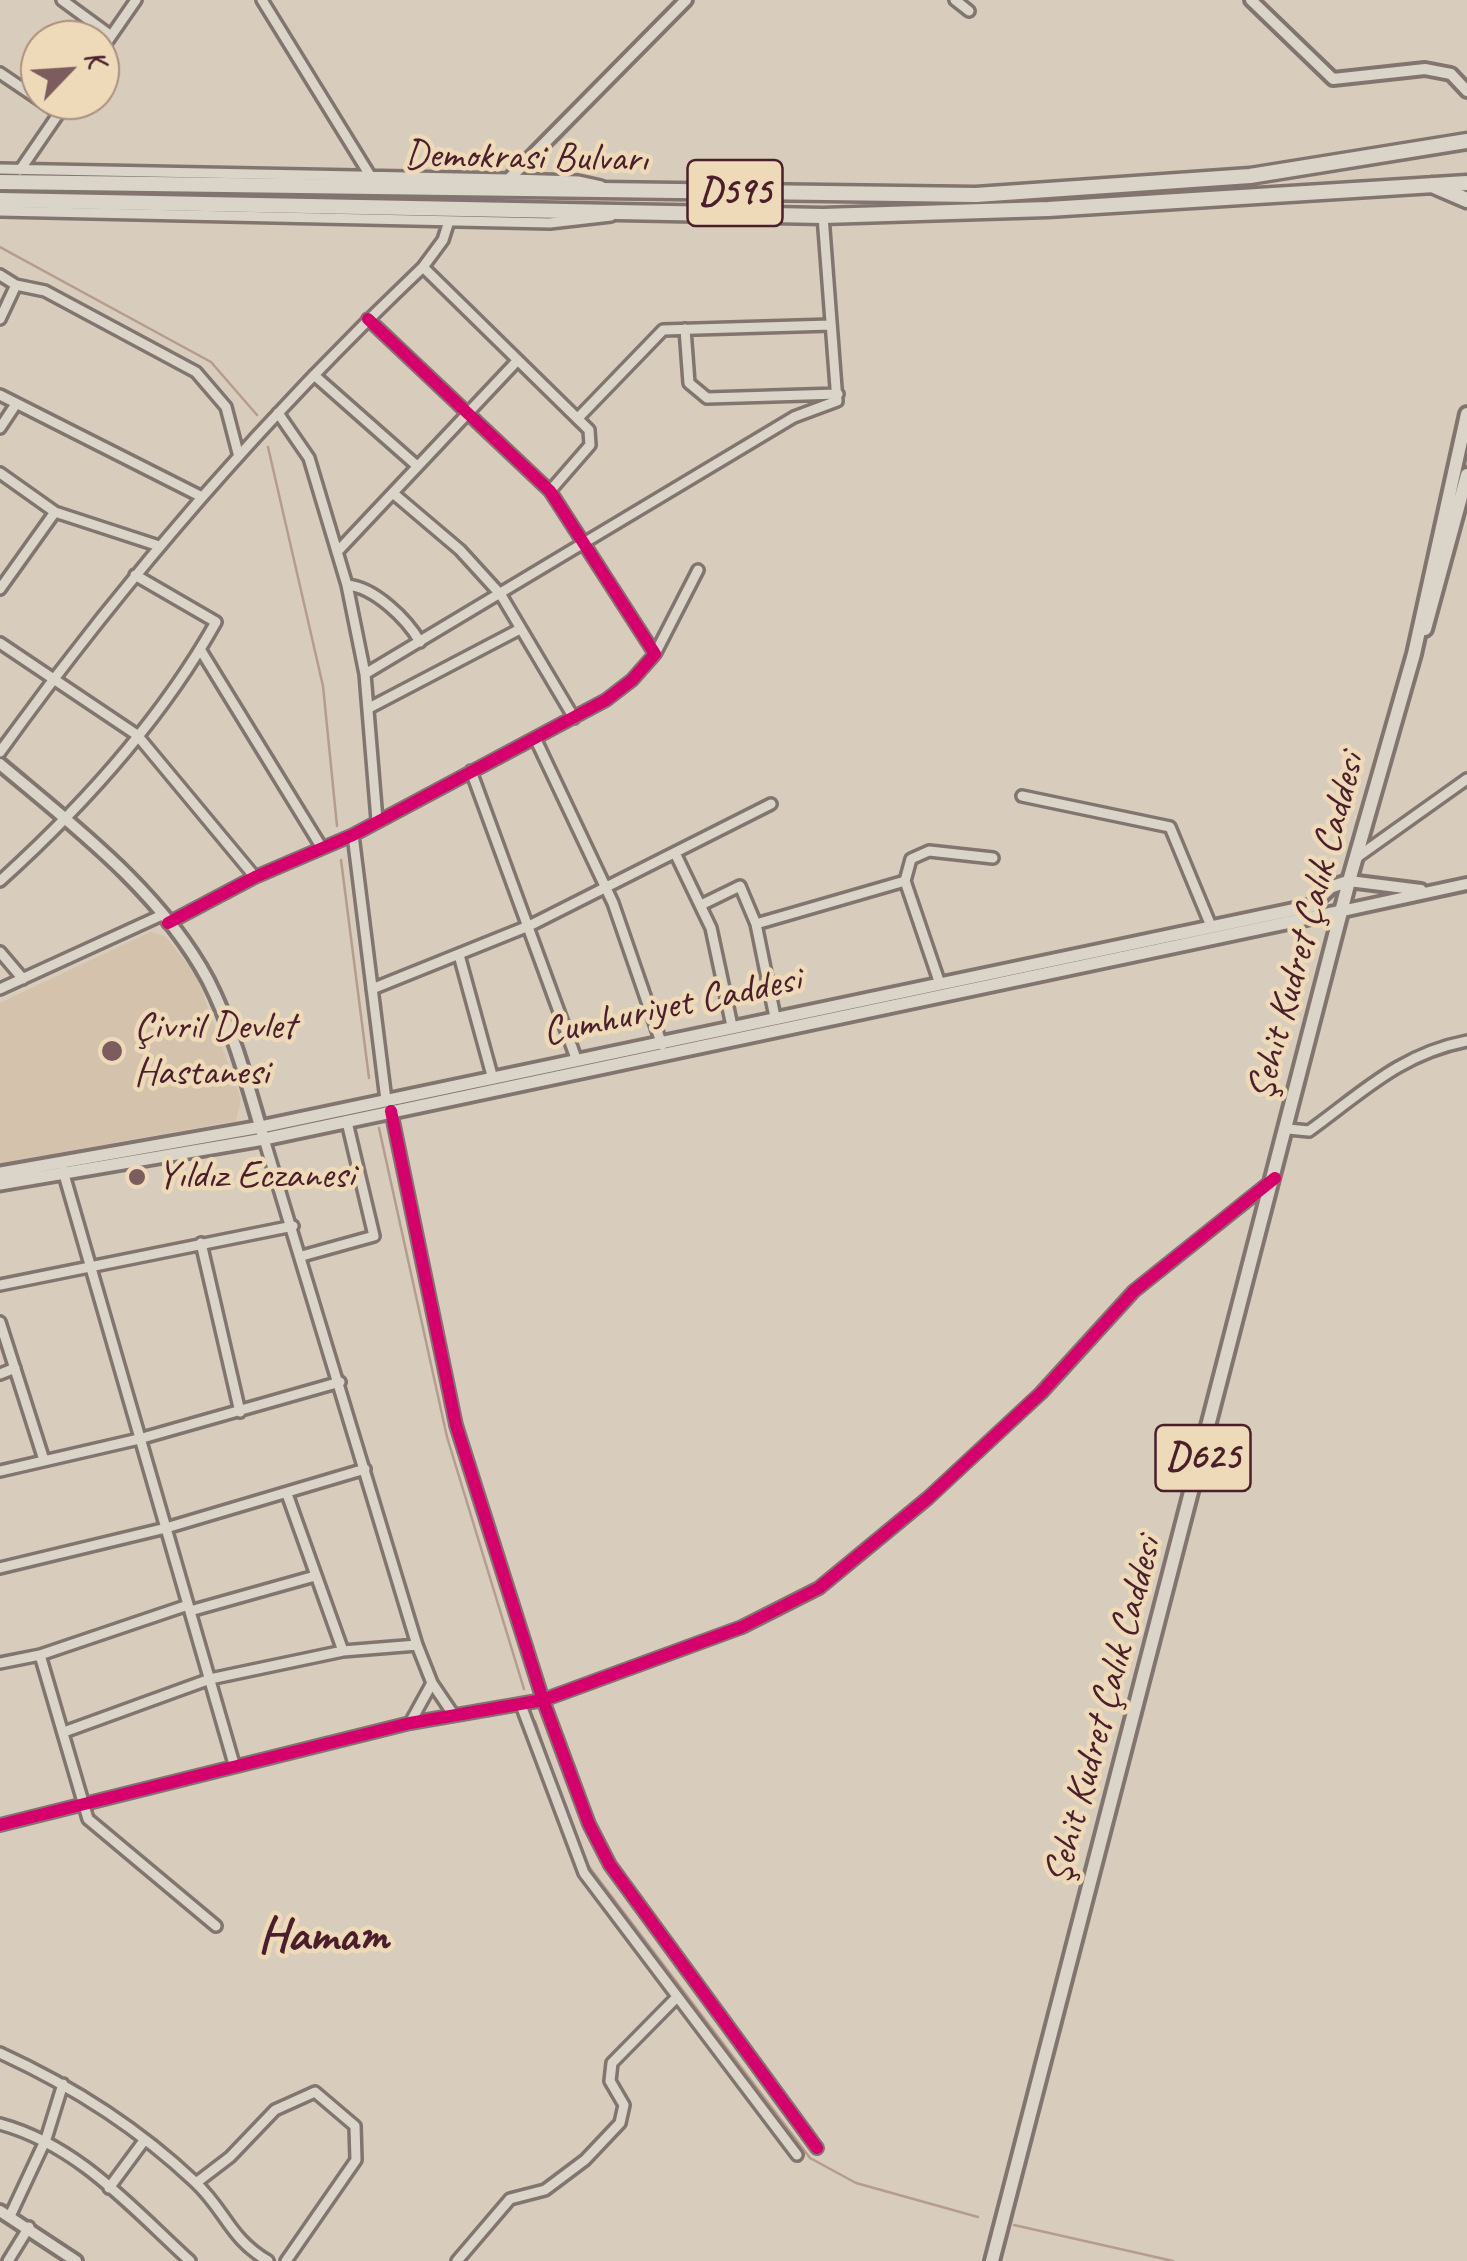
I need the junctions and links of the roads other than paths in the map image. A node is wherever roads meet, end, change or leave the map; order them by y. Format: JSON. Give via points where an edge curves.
{"nodes":[{"id":1,"x":62,"y":0,"type":"edge"},
{"id":2,"x":136,"y":0,"type":"edge"},
{"id":3,"x":262,"y":0,"type":"edge"},
{"id":4,"x":686,"y":0,"type":"edge"},
{"id":5,"x":954,"y":0,"type":"edge"},
{"id":6,"x":1251,"y":0,"type":"edge"},
{"id":7,"x":969,"y":11,"type":"dead end"},
{"id":8,"x":89,"y":20,"type":"edge"},
{"id":9,"x":120,"y":23,"type":"edge"},
{"id":10,"x":1467,"y":91,"type":"edge"},
{"id":11,"x":55,"y":120,"type":"edge"},
{"id":12,"x":1467,"y":141,"type":"edge"},
{"id":13,"x":0,"y":169,"type":"edge"},
{"id":14,"x":20,"y":170,"type":"junction"},
{"id":15,"x":371,"y":176,"type":"junction"},
{"id":16,"x":509,"y":178,"type":"junction"},
{"id":17,"x":0,"y":182,"type":"edge"},
{"id":18,"x":1426,"y":183,"type":"junction"},
{"id":19,"x":1467,"y":183,"type":"edge"},
{"id":20,"x":612,"y":192,"type":"junction"},
{"id":21,"x":0,"y":200,"type":"edge"},
{"id":22,"x":1467,"y":200,"type":"edge"},
{"id":23,"x":0,"y":212,"type":"edge"},
{"id":24,"x":618,"y":212,"type":"junction"},
{"id":25,"x":824,"y":216,"type":"junction"},
{"id":26,"x":449,"y":221,"type":"junction"},
{"id":27,"x":423,"y":267,"type":"junction"},
{"id":28,"x":0,"y":276,"type":"edge"},
{"id":29,"x":16,"y":285,"type":"junction"},
{"id":30,"x":0,"y":318,"type":"edge"},
{"id":31,"x":368,"y":319,"type":"junction"},
{"id":32,"x":831,"y":325,"type":"junction"},
{"id":33,"x":685,"y":329,"type":"junction"},
{"id":34,"x":516,"y":362,"type":"junction"},
{"id":35,"x":314,"y":375,"type":"junction"},
{"id":36,"x":838,"y":394,"type":"junction"},
{"id":37,"x":0,"y":395,"type":"edge"},
{"id":38,"x":16,"y":404,"type":"junction"},
{"id":39,"x":467,"y":412,"type":"junction"},
{"id":40,"x":278,"y":413,"type":"junction"},
{"id":41,"x":1467,"y":414,"type":"edge"},
{"id":42,"x":578,"y":418,"type":"junction"},
{"id":43,"x":0,"y":428,"type":"edge"},
{"id":44,"x":238,"y":454,"type":"junction"},
{"id":45,"x":416,"y":465,"type":"junction"},
{"id":46,"x":0,"y":473,"type":"edge"},
{"id":47,"x":1467,"y":476,"type":"edge"},
{"id":48,"x":550,"y":491,"type":"junction"},
{"id":49,"x":394,"y":494,"type":"junction"},
{"id":50,"x":200,"y":496,"type":"junction"},
{"id":51,"x":56,"y":512,"type":"junction"},
{"id":52,"x":586,"y":544,"type":"junction"},
{"id":53,"x":156,"y":545,"type":"junction"},
{"id":54,"x":337,"y":552,"type":"junction"},
{"id":55,"x":698,"y":570,"type":"dead end"},
{"id":56,"x":136,"y":575,"type":"junction"},
{"id":57,"x":347,"y":585,"type":"junction"},
{"id":58,"x":0,"y":589,"type":"edge"},
{"id":59,"x":502,"y":595,"type":"junction"},
{"id":60,"x":520,"y":630,"type":"junction"},
{"id":61,"x":420,"y":642,"type":"junction"},
{"id":62,"x":0,"y":644,"type":"edge"},
{"id":63,"x":200,"y":649,"type":"junction"},
{"id":64,"x":654,"y":654,"type":"junction"},
{"id":65,"x":1414,"y":654,"type":"junction"},
{"id":66,"x":366,"y":674,"type":"junction"},
{"id":67,"x":52,"y":680,"type":"junction"},
{"id":68,"x":369,"y":708,"type":"junction"},
{"id":69,"x":574,"y":718,"type":"junction"},
{"id":70,"x":137,"y":735,"type":"junction"},
{"id":71,"x":535,"y":738,"type":"junction"},
{"id":72,"x":0,"y":752,"type":"edge"},
{"id":73,"x":0,"y":764,"type":"edge"},
{"id":74,"x":471,"y":771,"type":"junction"},
{"id":75,"x":1467,"y":779,"type":"edge"},
{"id":76,"x":1022,"y":796,"type":"dead end"},
{"id":77,"x":771,"y":804,"type":"dead end"},
{"id":78,"x":67,"y":820,"type":"junction"},
{"id":79,"x":377,"y":820,"type":"junction"},
{"id":80,"x":353,"y":835,"type":"junction"},
{"id":81,"x":322,"y":848,"type":"junction"},
{"id":82,"x":676,"y":854,"type":"junction"},
{"id":83,"x":994,"y":858,"type":"dead end"},
{"id":84,"x":1356,"y":858,"type":"junction"},
{"id":85,"x":255,"y":877,"type":"junction"},
{"id":86,"x":0,"y":881,"type":"edge"},
{"id":87,"x":905,"y":881,"type":"junction"},
{"id":88,"x":1349,"y":881,"type":"junction"},
{"id":89,"x":1467,"y":884,"type":"edge"},
{"id":90,"x":606,"y":887,"type":"junction"},
{"id":91,"x":1432,"y":892,"type":"junction"},
{"id":92,"x":701,"y":905,"type":"junction"},
{"id":93,"x":1342,"y":912,"type":"junction"},
{"id":94,"x":165,"y":919,"type":"junction"},
{"id":95,"x":756,"y":924,"type":"junction"},
{"id":96,"x":531,"y":925,"type":"junction"},
{"id":97,"x":1211,"y":926,"type":"junction"},
{"id":98,"x":0,"y":952,"type":"edge"},
{"id":99,"x":459,"y":955,"type":"junction"},
{"id":100,"x":22,"y":980,"type":"junction"},
{"id":101,"x":940,"y":984,"type":"junction"},
{"id":102,"x":0,"y":989,"type":"edge"},
{"id":103,"x":372,"y":990,"type":"junction"},
{"id":104,"x":775,"y":1018,"type":"junction"},
{"id":105,"x":732,"y":1026,"type":"junction"},
{"id":106,"x":660,"y":1041,"type":"junction"},
{"id":107,"x":1467,"y":1041,"type":"edge"},
{"id":108,"x":664,"y":1054,"type":"junction"},
{"id":109,"x":578,"y":1061,"type":"junction"},
{"id":110,"x":494,"y":1079,"type":"junction"},
{"id":111,"x":388,"y":1106,"type":"junction"},
{"id":112,"x":347,"y":1122,"type":"junction"},
{"id":113,"x":1288,"y":1129,"type":"junction"},
{"id":114,"x":262,"y":1133,"type":"junction"},
{"id":115,"x":63,"y":1170,"type":"junction"},
{"id":116,"x":0,"y":1173,"type":"edge"},
{"id":117,"x":1275,"y":1178,"type":"junction"},
{"id":118,"x":0,"y":1184,"type":"edge"},
{"id":119,"x":292,"y":1226,"type":"junction"},
{"id":120,"x":201,"y":1243,"type":"junction"},
{"id":121,"x":302,"y":1256,"type":"junction"},
{"id":122,"x":89,"y":1266,"type":"junction"},
{"id":123,"x":0,"y":1285,"type":"edge"},
{"id":124,"x":0,"y":1322,"type":"edge"},
{"id":125,"x":15,"y":1368,"type":"junction"},
{"id":126,"x":0,"y":1374,"type":"edge"},
{"id":127,"x":340,"y":1382,"type":"junction"},
{"id":128,"x":240,"y":1412,"type":"junction"},
{"id":129,"x":140,"y":1439,"type":"junction"},
{"id":130,"x":44,"y":1460,"type":"junction"},
{"id":131,"x":365,"y":1469,"type":"junction"},
{"id":132,"x":0,"y":1471,"type":"edge"},
{"id":133,"x":287,"y":1494,"type":"junction"},
{"id":134,"x":166,"y":1528,"type":"junction"},
{"id":135,"x":0,"y":1568,"type":"edge"},
{"id":136,"x":315,"y":1576,"type":"junction"},
{"id":137,"x":189,"y":1608,"type":"junction"},
{"id":138,"x":417,"y":1645,"type":"junction"},
{"id":139,"x":343,"y":1651,"type":"junction"},
{"id":140,"x":40,"y":1656,"type":"junction"},
{"id":141,"x":0,"y":1663,"type":"edge"},
{"id":142,"x":210,"y":1679,"type":"junction"},
{"id":143,"x":432,"y":1684,"type":"junction"},
{"id":144,"x":543,"y":1700,"type":"junction"},
{"id":145,"x":521,"y":1705,"type":"junction"},
{"id":146,"x":453,"y":1714,"type":"junction"},
{"id":147,"x":410,"y":1723,"type":"junction"},
{"id":148,"x":64,"y":1732,"type":"junction"},
{"id":149,"x":234,"y":1764,"type":"junction"},
{"id":150,"x":80,"y":1802,"type":"junction"},
{"id":151,"x":0,"y":1824,"type":"edge"},
{"id":152,"x":216,"y":1926,"type":"dead end"},
{"id":153,"x":676,"y":1997,"type":"junction"},
{"id":154,"x":0,"y":2053,"type":"edge"},
{"id":155,"x":63,"y":2084,"type":"junction"},
{"id":156,"x":0,"y":2124,"type":"edge"},
{"id":157,"x":46,"y":2138,"type":"junction"},
{"id":158,"x":143,"y":2142,"type":"junction"},
{"id":159,"x":817,"y":2148,"type":"dead end"},
{"id":160,"x":797,"y":2155,"type":"dead end"},
{"id":161,"x":196,"y":2183,"type":"junction"},
{"id":162,"x":109,"y":2188,"type":"junction"},
{"id":163,"x":5,"y":2213,"type":"edge"},
{"id":164,"x":28,"y":2227,"type":"junction"},
{"id":165,"x":8,"y":2261,"type":"edge"},
{"id":166,"x":76,"y":2261,"type":"edge"},
{"id":167,"x":190,"y":2261,"type":"edge"},
{"id":168,"x":268,"y":2261,"type":"edge"},
{"id":169,"x":286,"y":2261,"type":"edge"},
{"id":170,"x":456,"y":2261,"type":"edge"},
{"id":171,"x":992,"y":2261,"type":"edge"}],
"edges":[{"from":1,"to":8,"type":"street"},
{"from":2,"to":9,"type":"street"},
{"from":3,"to":15,"type":"street"},
{"from":4,"to":16,"type":"street"},
{"from":5,"to":7,"type":"street"},
{"from":6,"to":10,"type":"street","via":[[1333,79],[1424,70],[1451,74]]},
{"from":11,"to":14,"type":"street"},
{"from":12,"to":20,"type":"highway","name":"Demokrasi Bulvarı","number":"D595","via":[[1250,176],[976,195]]},
{"from":13,"to":14,"type":"street"},
{"from":14,"to":15,"type":"street"},
{"from":15,"to":16,"type":"street"},
{"from":16,"to":20,"type":"street","via":[[578,181]]},
{"from":17,"to":20,"type":"highway","name":"Demokrasi Bulvarı","number":"D595"},
{"from":18,"to":19,"type":"highway","name":"Demokrasi Bulvarı","number":"D595"},
{"from":18,"to":22,"type":"highway"},
{"from":18,"to":25,"type":"highway","name":"Demokrasi Bulvarı","number":"D595","via":[[1048,209]]},
{"from":21,"to":24,"type":"highway","name":"Demokrasi Bulvarı","number":"D595"},
{"from":23,"to":26,"type":"street"},
{"from":24,"to":25,"type":"highway","name":"Demokrasi Bulvarı","number":"D595"},
{"from":24,"to":26,"type":"street","via":[[577,222]]},
{"from":25,"to":32,"type":"street"},
{"from":26,"to":27,"type":"street"},
{"from":27,"to":31,"type":"street"},
{"from":27,"to":34,"type":"street"},
{"from":28,"to":29,"type":"street"},
{"from":29,"to":30,"type":"street"},
{"from":29,"to":44,"type":"street","via":[[45,290],[196,372],[226,407]]},
{"from":31,"to":35,"type":"street"},
{"from":31,"to":39,"type":"street"},
{"from":32,"to":33,"type":"street"},
{"from":32,"to":36,"type":"street"},
{"from":33,"to":36,"type":"street","via":[[689,383],[707,398]]},
{"from":33,"to":42,"type":"street","via":[[663,330]]},
{"from":34,"to":39,"type":"street"},
{"from":34,"to":42,"type":"street"},
{"from":35,"to":40,"type":"street"},
{"from":35,"to":45,"type":"street"},
{"from":36,"to":52,"type":"street"},
{"from":37,"to":38,"type":"street"},
{"from":38,"to":43,"type":"street"},
{"from":38,"to":50,"type":"street"},
{"from":39,"to":45,"type":"street"},
{"from":39,"to":48,"type":"street"},
{"from":40,"to":44,"type":"street"},
{"from":40,"to":54,"type":"street","via":[[304,445]]},
{"from":41,"to":65,"type":"main road","name":"Şehit Kudret Çalık Caddesi","number":"D625"},
{"from":42,"to":48,"type":"street","via":[[590,445]]},
{"from":44,"to":50,"type":"street"},
{"from":45,"to":49,"type":"street"},
{"from":46,"to":51,"type":"street"},
{"from":47,"to":65,"type":"main road","name":"Şehit Kudret Çalık Caddesi","number":"D625"},
{"from":48,"to":52,"type":"street"},
{"from":49,"to":54,"type":"street"},
{"from":49,"to":59,"type":"street"},
{"from":50,"to":53,"type":"street"},
{"from":51,"to":53,"type":"street"},
{"from":51,"to":58,"type":"street"},
{"from":52,"to":59,"type":"street"},
{"from":52,"to":64,"type":"street"},
{"from":53,"to":56,"type":"street"},
{"from":54,"to":57,"type":"street"},
{"from":55,"to":64,"type":"street"},
{"from":56,"to":63,"type":"street","via":[[216,622]]},
{"from":56,"to":67,"type":"street"},
{"from":57,"to":61,"type":"street","via":[[366,590]]},
{"from":57,"to":66,"type":"street"},
{"from":59,"to":60,"type":"street"},
{"from":59,"to":61,"type":"street"},
{"from":60,"to":68,"type":"street"},
{"from":60,"to":69,"type":"street"},
{"from":61,"to":66,"type":"street"},
{"from":62,"to":67,"type":"street"},
{"from":63,"to":70,"type":"street"},
{"from":63,"to":81,"type":"street"},
{"from":64,"to":69,"type":"street","via":[[619,691]]},
{"from":65,"to":84,"type":"main road","name":"Şehit Kudret Çalık Caddesi","number":"D625"},
{"from":66,"to":68,"type":"street"},
{"from":67,"to":70,"type":"street"},
{"from":67,"to":72,"type":"street"},
{"from":68,"to":79,"type":"street"},
{"from":69,"to":71,"type":"street"},
{"from":70,"to":78,"type":"street"},
{"from":70,"to":85,"type":"street"},
{"from":71,"to":74,"type":"street"},
{"from":71,"to":90,"type":"street"},
{"from":73,"to":78,"type":"street"},
{"from":74,"to":79,"type":"street"},
{"from":74,"to":96,"type":"street"},
{"from":75,"to":84,"type":"street"},
{"from":76,"to":97,"type":"street","via":[[1170,826]]},
{"from":77,"to":82,"type":"street"},
{"from":78,"to":86,"type":"street"},
{"from":78,"to":94,"type":"street"},
{"from":79,"to":80,"type":"street"},
{"from":80,"to":81,"type":"street"},
{"from":80,"to":103,"type":"street"},
{"from":81,"to":85,"type":"street"},
{"from":82,"to":90,"type":"street"},
{"from":82,"to":92,"type":"street"},
{"from":83,"to":87,"type":"street","via":[[928,851],[911,859]]},
{"from":84,"to":88,"type":"main road","name":"Şehit Kudret Çalık Caddesi","number":"D625"},
{"from":85,"to":94,"type":"street"},
{"from":87,"to":95,"type":"street"},
{"from":87,"to":101,"type":"street"},
{"from":88,"to":91,"type":"street"},
{"from":88,"to":93,"type":"main road","name":"Şehit Kudret Çalık Caddesi","number":"D625"},
{"from":88,"to":97,"type":"main road","name":"Cumhuriyet Caddesi","via":[[1311,906]]},
{"from":89,"to":91,"type":"street"},
{"from":90,"to":96,"type":"street"},
{"from":90,"to":106,"type":"street"},
{"from":91,"to":93,"type":"street"},
{"from":92,"to":95,"type":"street","via":[[740,886]]},
{"from":92,"to":105,"type":"street"},
{"from":93,"to":108,"type":"main road","name":"Cumhuriyet Caddesi"},
{"from":93,"to":113,"type":"main road","name":"Şehit Kudret Çalık Caddesi","number":"D625"},
{"from":94,"to":100,"type":"street"},
{"from":94,"to":114,"type":"street","via":[[218,1001]]},
{"from":95,"to":104,"type":"street"},
{"from":96,"to":99,"type":"street"},
{"from":96,"to":109,"type":"street"},
{"from":97,"to":101,"type":"main road","name":"Cumhuriyet Caddesi"},
{"from":98,"to":100,"type":"street"},
{"from":99,"to":103,"type":"street"},
{"from":99,"to":110,"type":"street"},
{"from":100,"to":102,"type":"street"},
{"from":101,"to":104,"type":"main road","name":"Cumhuriyet Caddesi"},
{"from":103,"to":111,"type":"street"},
{"from":104,"to":105,"type":"main road","name":"Cumhuriyet Caddesi"},
{"from":105,"to":106,"type":"main road","name":"Cumhuriyet Caddesi"},
{"from":106,"to":108,"type":"street"},
{"from":106,"to":109,"type":"main road","name":"Cumhuriyet Caddesi"},
{"from":107,"to":113,"type":"street","via":[[1428,1048],[1391,1068],[1310,1131]]},
{"from":108,"to":111,"type":"main road","name":"Cumhuriyet Caddesi"},
{"from":109,"to":110,"type":"main road","name":"Cumhuriyet Caddesi"},
{"from":110,"to":111,"type":"main road","name":"Cumhuriyet Caddesi"},
{"from":111,"to":112,"type":"main road","name":"Cumhuriyet Caddesi"},
{"from":111,"to":114,"type":"main road","name":"Cumhuriyet Caddesi"},
{"from":111,"to":144,"type":"street","via":[[456,1425]]},
{"from":112,"to":114,"type":"main road","name":"Cumhuriyet Caddesi"},
{"from":112,"to":121,"type":"street","via":[[374,1236]]},
{"from":113,"to":117,"type":"main road","name":"Şehit Kudret Çalık Caddesi","number":"D625"},
{"from":114,"to":115,"type":"main road","name":"Cumhuriyet Caddesi"},
{"from":114,"to":116,"type":"main road","name":"Cumhuriyet Caddesi"},
{"from":114,"to":119,"type":"street"},
{"from":115,"to":118,"type":"main road","name":"Cumhuriyet Caddesi"},
{"from":115,"to":122,"type":"street"},
{"from":117,"to":144,"type":"street","via":[[1134,1291],[1041,1392],[819,1588],[742,1627]]},
{"from":117,"to":171,"type":"main road","name":"Şehit Kudret Çalık Caddesi","number":"D625"},
{"from":119,"to":120,"type":"street"},
{"from":119,"to":121,"type":"street"},
{"from":120,"to":122,"type":"street"},
{"from":120,"to":128,"type":"street"},
{"from":121,"to":127,"type":"street"},
{"from":122,"to":123,"type":"street"},
{"from":122,"to":129,"type":"street"},
{"from":124,"to":125,"type":"street"},
{"from":125,"to":126,"type":"street"},
{"from":125,"to":130,"type":"street"},
{"from":127,"to":128,"type":"street"},
{"from":127,"to":131,"type":"street"},
{"from":128,"to":129,"type":"street"},
{"from":129,"to":130,"type":"street"},
{"from":129,"to":134,"type":"street"},
{"from":130,"to":132,"type":"street"},
{"from":131,"to":133,"type":"street"},
{"from":131,"to":138,"type":"street"},
{"from":133,"to":134,"type":"street"},
{"from":133,"to":136,"type":"street"},
{"from":134,"to":135,"type":"street"},
{"from":134,"to":137,"type":"street"},
{"from":136,"to":137,"type":"street"},
{"from":136,"to":139,"type":"street"},
{"from":137,"to":140,"type":"street"},
{"from":137,"to":142,"type":"street"},
{"from":138,"to":139,"type":"street"},
{"from":138,"to":143,"type":"street"},
{"from":139,"to":142,"type":"street"},
{"from":140,"to":141,"type":"street"},
{"from":140,"to":148,"type":"street"},
{"from":142,"to":148,"type":"street"},
{"from":142,"to":149,"type":"street"},
{"from":143,"to":146,"type":"street"},
{"from":143,"to":147,"type":"street"},
{"from":144,"to":145,"type":"street"},
{"from":144,"to":159,"type":"street","via":[[610,1864]]},
{"from":145,"to":146,"type":"street"},
{"from":145,"to":153,"type":"street","via":[[578,1862]]},
{"from":146,"to":147,"type":"street"},
{"from":147,"to":149,"type":"street"},
{"from":148,"to":150,"type":"street"},
{"from":149,"to":150,"type":"street"},
{"from":150,"to":151,"type":"street"},
{"from":150,"to":152,"type":"street","via":[[93,1826]]},
{"from":153,"to":160,"type":"street"},
{"from":153,"to":170,"type":"street","via":[[610,2067],[624,2105],[620,2123],[552,2186],[510,2199]]},
{"from":154,"to":155,"type":"street"},
{"from":155,"to":157,"type":"street"},
{"from":155,"to":158,"type":"street"},
{"from":156,"to":157,"type":"street"},
{"from":157,"to":162,"type":"street"},
{"from":157,"to":163,"type":"street"},
{"from":158,"to":161,"type":"street"},
{"from":158,"to":162,"type":"street"},
{"from":161,"to":168,"type":"street","via":[[242,2246]]},
{"from":161,"to":169,"type":"street","via":[[275,2110],[315,2092],[354,2126],[356,2160]]},
{"from":162,"to":167,"type":"street"},
{"from":163,"to":164,"type":"street"},
{"from":164,"to":165,"type":"street"},
{"from":164,"to":166,"type":"street"}]}
